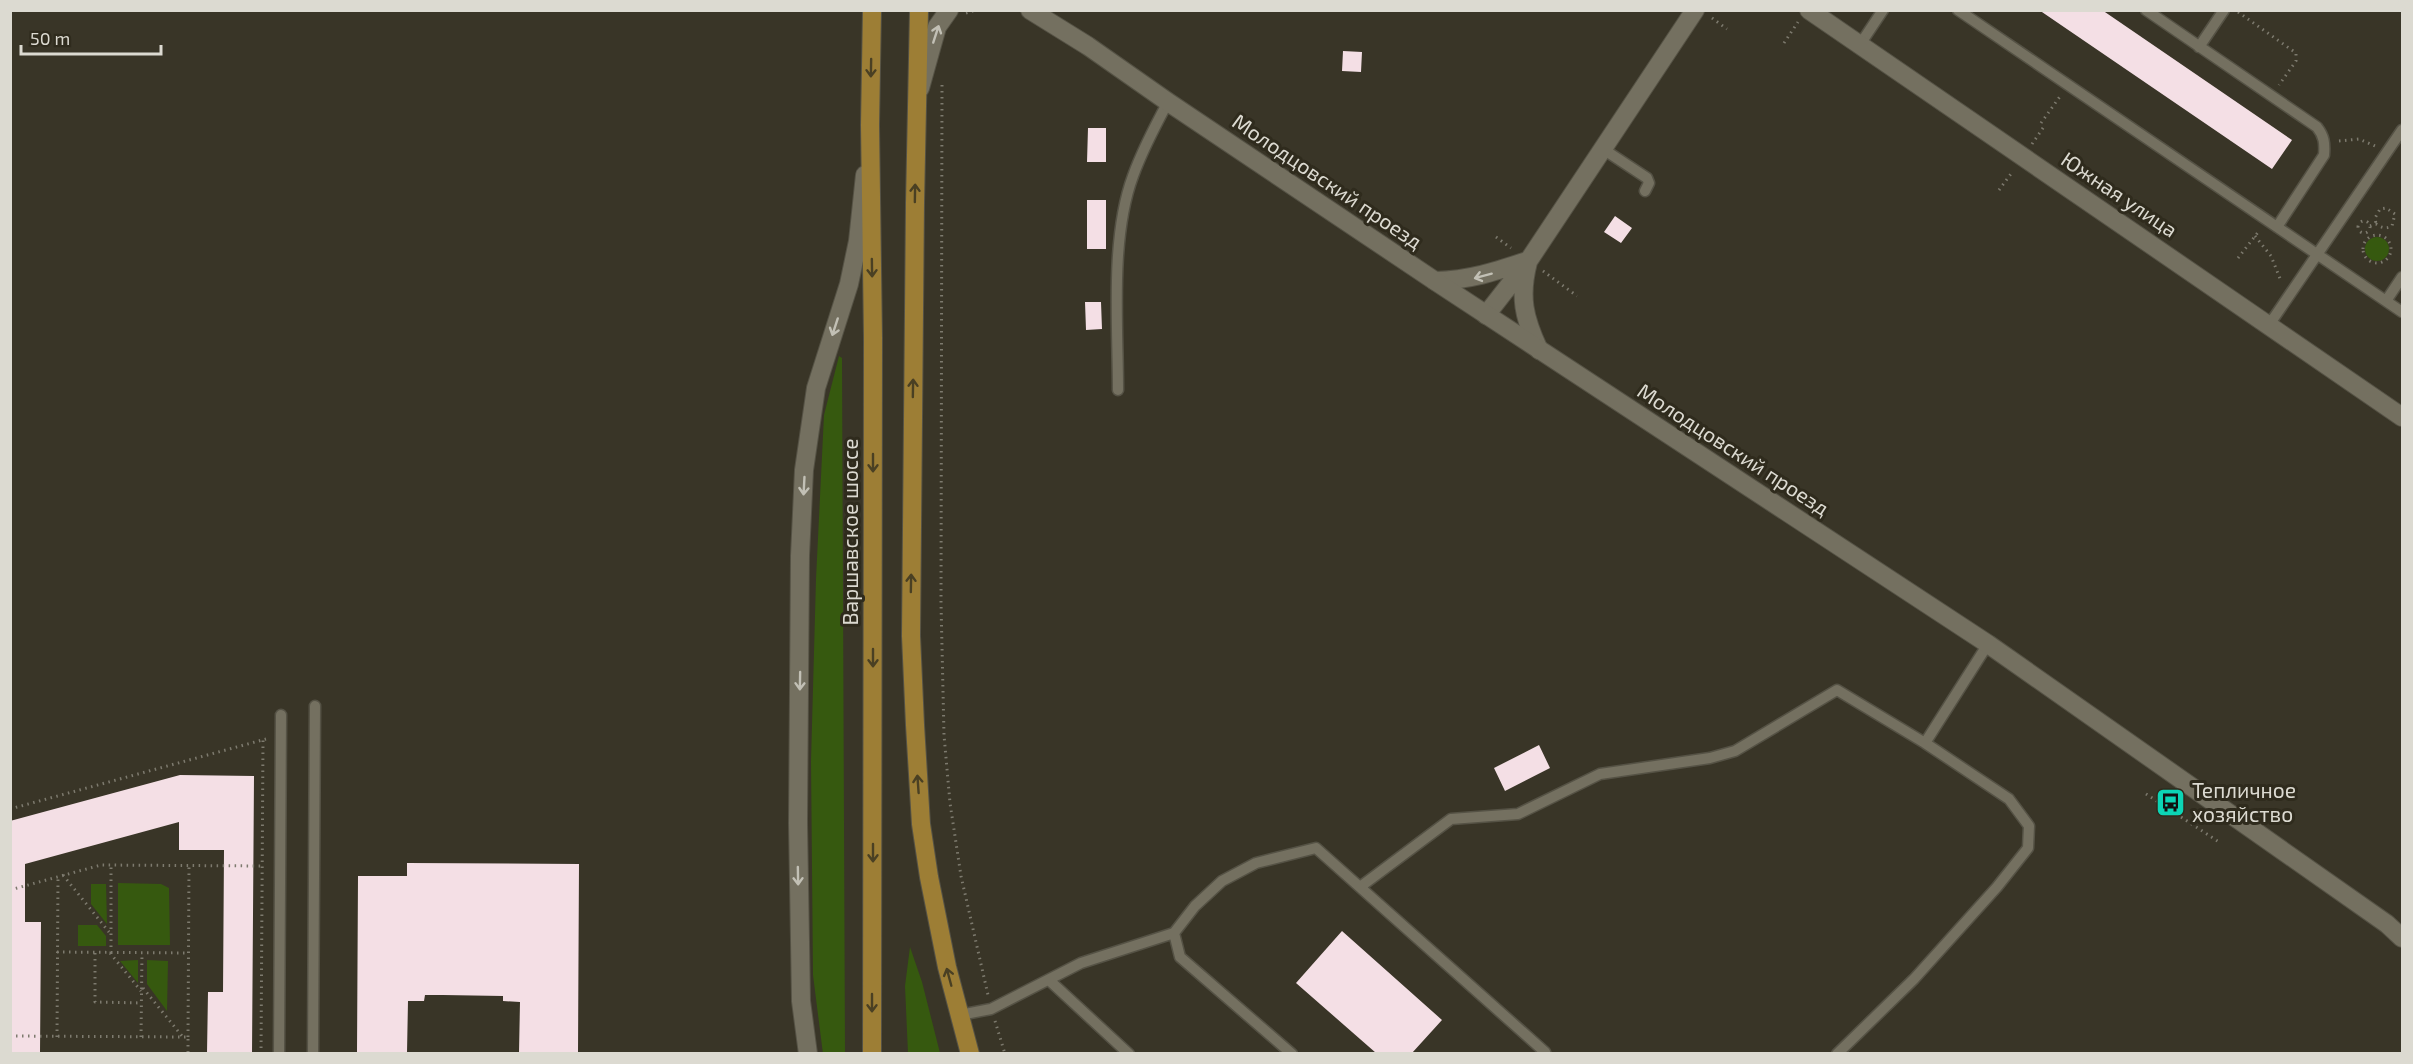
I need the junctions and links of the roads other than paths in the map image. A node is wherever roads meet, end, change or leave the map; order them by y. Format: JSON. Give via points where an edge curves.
{"nodes":[{"id":1,"x":872,"y":10,"type":"edge"},
{"id":2,"x":919,"y":10,"type":"edge"},
{"id":3,"x":1030,"y":10,"type":"edge"},
{"id":4,"x":1883,"y":10,"type":"edge"},
{"id":5,"x":1958,"y":10,"type":"edge"},
{"id":6,"x":2146,"y":10,"type":"edge"},
{"id":7,"x":2224,"y":10,"type":"edge"},
{"id":8,"x":1703,"y":14,"type":"edge"},
{"id":9,"x":953,"y":15,"type":"edge"},
{"id":10,"x":1805,"y":15,"type":"edge"},
{"id":11,"x":1859,"y":45,"type":"junction"},
{"id":12,"x":2199,"y":47,"type":"junction"},
{"id":13,"x":917,"y":101,"type":"junction"},
{"id":14,"x":1168,"y":102,"type":"junction"},
{"id":15,"x":870,"y":125,"type":"junction"},
{"id":16,"x":2403,"y":130,"type":"edge"},
{"id":17,"x":1603,"y":149,"type":"junction"},
{"id":18,"x":1646,"y":191,"type":"dead end"},
{"id":19,"x":2272,"y":224,"type":"junction"},
{"id":20,"x":2317,"y":255,"type":"junction"},
{"id":21,"x":1529,"y":260,"type":"junction"},
{"id":22,"x":2403,"y":277,"type":"edge"},
{"id":23,"x":1435,"y":281,"type":"junction"},
{"id":24,"x":2386,"y":301,"type":"junction"},
{"id":25,"x":2403,"y":312,"type":"edge"},
{"id":26,"x":1486,"y":315,"type":"junction"},
{"id":27,"x":2269,"y":325,"type":"junction"},
{"id":28,"x":1539,"y":350,"type":"junction"},
{"id":29,"x":1119,"y":390,"type":"dead end"},
{"id":30,"x":2403,"y":417,"type":"edge"},
{"id":31,"x":1988,"y":644,"type":"junction"},
{"id":32,"x":315,"y":706,"type":"dead end"},
{"id":33,"x":281,"y":715,"type":"dead end"},
{"id":34,"x":1925,"y":743,"type":"junction"},
{"id":35,"x":1360,"y":887,"type":"junction"},
{"id":36,"x":1174,"y":933,"type":"junction"},
{"id":37,"x":2403,"y":938,"type":"edge"},
{"id":38,"x":1050,"y":981,"type":"junction"},
{"id":39,"x":960,"y":1015,"type":"junction"},
{"id":40,"x":279,"y":1053,"type":"edge"},
{"id":41,"x":313,"y":1053,"type":"edge"},
{"id":42,"x":808,"y":1053,"type":"edge"},
{"id":43,"x":872,"y":1053,"type":"edge"},
{"id":44,"x":970,"y":1053,"type":"edge"},
{"id":45,"x":1129,"y":1053,"type":"edge"},
{"id":46,"x":1292,"y":1053,"type":"edge"},
{"id":47,"x":1544,"y":1053,"type":"edge"},
{"id":48,"x":1837,"y":1053,"type":"edge"}],
"edges":[{"from":1,"to":15,"type":"main road","name":"Варшавское шоссе","one_way":true},
{"from":2,"to":13,"type":"main road"},
{"from":3,"to":14,"type":"street","name":"Молодцовский проезд"},
{"from":4,"to":11,"type":"lane"},
{"from":5,"to":19,"type":"lane"},
{"from":6,"to":12,"type":"lane"},
{"from":7,"to":12,"type":"lane"},
{"from":8,"to":17,"type":"street"},
{"from":13,"to":9,"type":"street","one_way":true,"via":[[937,27]]},
{"from":10,"to":11,"type":"street","name":"Южная улица"},
{"from":11,"to":27,"type":"street","name":"Южная улица"},
{"from":12,"to":19,"type":"lane","via":[[2317,127],[2325,143],[2318,165]]},
{"from":39,"to":13,"type":"main road","one_way":true,"via":[[928,877],[915,725],[911,636]]},
{"from":14,"to":23,"type":"street","name":"Молодцовский проезд"},
{"from":14,"to":29,"type":"lane","via":[[1132,178],[1123,217],[1118,253]]},
{"from":15,"to":42,"type":"street","one_way":true,"via":[[858,241],[849,285],[816,388],[804,470],[798,823],[801,1001]]},
{"from":15,"to":43,"type":"main road","name":"Варшавское шоссе","one_way":true},
{"from":16,"to":20,"type":"lane"},
{"from":17,"to":18,"type":"lane","via":[[1647,178]]},
{"from":17,"to":21,"type":"street"},
{"from":19,"to":20,"type":"lane"},
{"from":20,"to":24,"type":"lane"},
{"from":20,"to":27,"type":"lane"},
{"from":21,"to":23,"type":"street","one_way":true,"via":[[1484,276]]},
{"from":21,"to":26,"type":"street"},
{"from":21,"to":28,"type":"street","via":[[1524,309]]},
{"from":22,"to":24,"type":"lane"},
{"from":23,"to":26,"type":"street","name":"Молодцовский проезд"},
{"from":24,"to":25,"type":"lane"},
{"from":26,"to":28,"type":"street","name":"Молодцовский проезд"},
{"from":27,"to":30,"type":"street","name":"Южная улица"},
{"from":28,"to":31,"type":"street","name":"Молодцовский проезд"},
{"from":31,"to":34,"type":"lane"},
{"from":31,"to":37,"type":"street","name":"Молодцовский проезд"},
{"from":32,"to":41,"type":"lane"},
{"from":33,"to":40,"type":"lane"},
{"from":34,"to":35,"type":"lane","via":[[1837,690],[1735,751],[1600,774],[1518,814],[1451,819]]},
{"from":34,"to":48,"type":"lane","via":[[2009,799],[2030,826],[2028,848],[1914,979]]},
{"from":35,"to":36,"type":"lane","via":[[1316,848],[1256,863],[1222,881]]},
{"from":35,"to":47,"type":"lane"},
{"from":36,"to":38,"type":"lane","via":[[1082,963]]},
{"from":36,"to":46,"type":"lane","via":[[1180,957]]},
{"from":38,"to":39,"type":"lane","via":[[991,1009]]},
{"from":38,"to":45,"type":"lane"},
{"from":39,"to":44,"type":"main road"}]}
